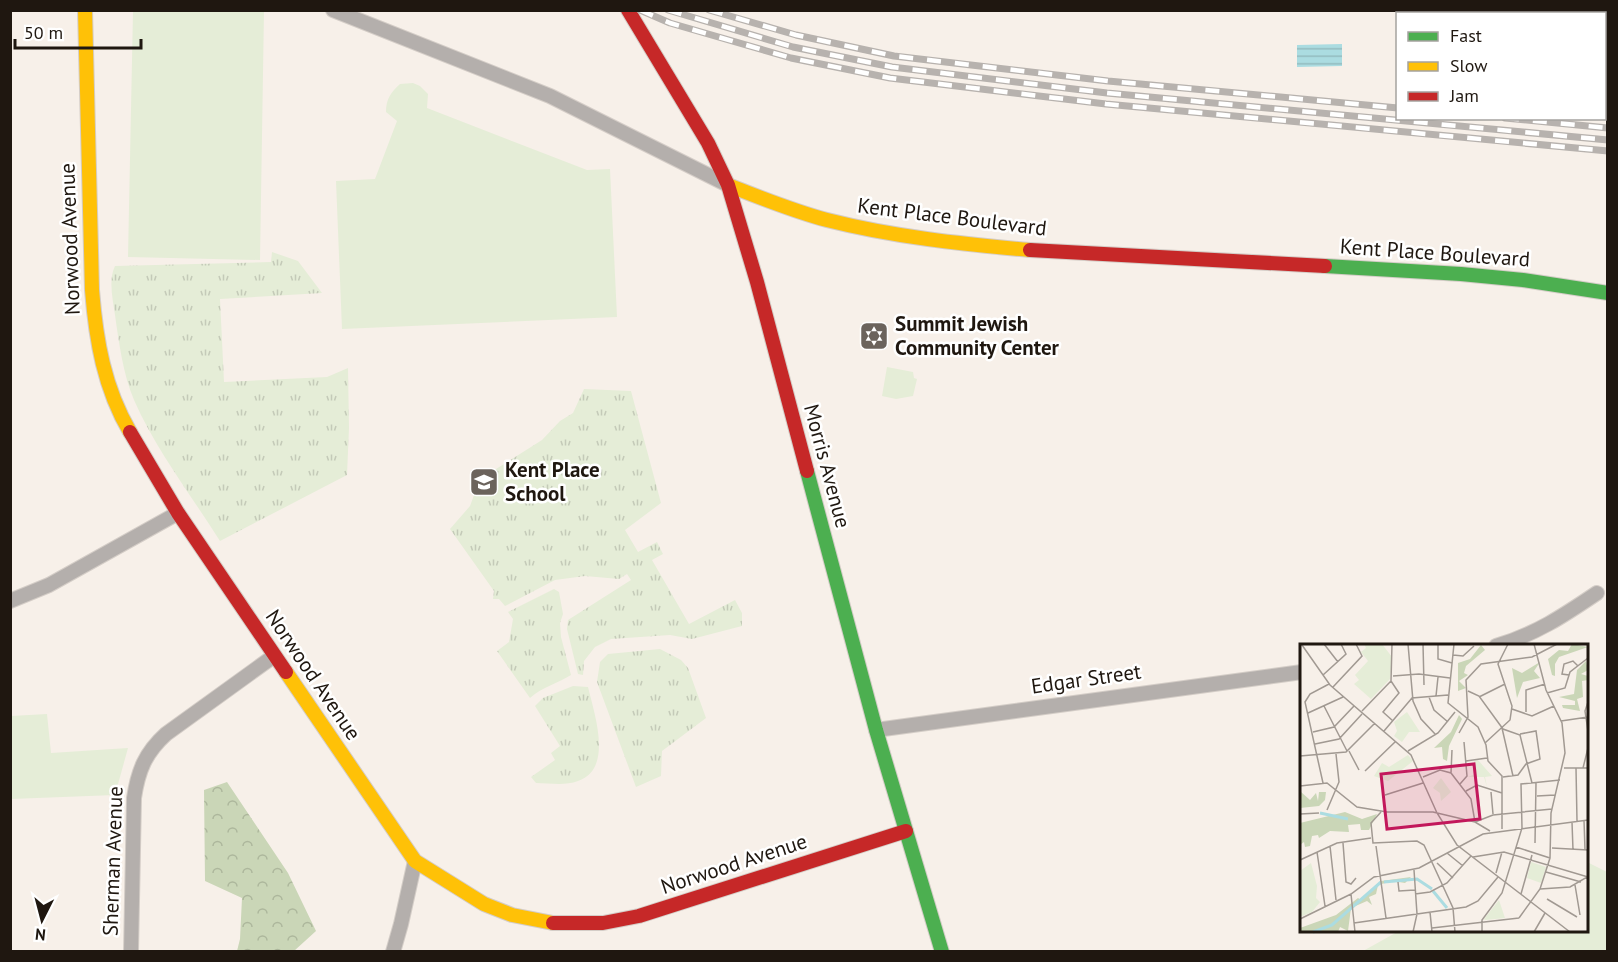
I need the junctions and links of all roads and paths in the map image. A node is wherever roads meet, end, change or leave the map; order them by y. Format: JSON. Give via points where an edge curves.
{"nodes":[{"id":1,"x":85,"y":10,"type":"edge"},
{"id":2,"x":333,"y":10,"type":"edge"},
{"id":3,"x":627,"y":10,"type":"edge"},
{"id":4,"x":728,"y":185,"type":"junction"},
{"id":5,"x":1608,"y":293,"type":"edge"},
{"id":6,"x":178,"y":513,"type":"junction"},
{"id":7,"x":1597,"y":593,"type":"dead end"},
{"id":8,"x":10,"y":601,"type":"edge"},
{"id":9,"x":1499,"y":644,"type":"edge"},
{"id":10,"x":274,"y":656,"type":"junction"},
{"id":11,"x":1300,"y":672,"type":"edge"},
{"id":12,"x":876,"y":730,"type":"junction"},
{"id":13,"x":906,"y":831,"type":"junction"},
{"id":14,"x":415,"y":861,"type":"junction"},
{"id":15,"x":131,"y":951,"type":"edge"},
{"id":16,"x":393,"y":951,"type":"edge"},
{"id":17,"x":942,"y":951,"type":"edge"}],
"edges":[{"from":1,"to":6,"type":"street","name":"Norwood Avenue","via":[[95,332],[105,376],[123,420]]},
{"from":2,"to":4,"type":"street","name":"Kent Place Boulevard","via":[[549,96]]},
{"from":3,"to":4,"type":"street","name":"Morris Avenue","via":[[708,143]]},
{"from":4,"to":5,"type":"street","name":"Kent Place Boulevard","via":[[764,202],[836,223],[963,244],[1461,274]]},
{"from":4,"to":12,"type":"street","name":"Morris Avenue"},
{"from":6,"to":8,"type":"street","via":[[49,585]]},
{"from":6,"to":10,"type":"street","name":"Norwood Avenue"},
{"from":7,"to":9,"type":"street","via":[[1537,631]]},
{"from":10,"to":14,"type":"street","name":"Norwood Avenue"},
{"from":10,"to":15,"type":"street","name":"Sherman Avenue","via":[[166,734],[144,760],[134,798]]},
{"from":11,"to":12,"type":"street","name":"Edgar Street"},
{"from":12,"to":13,"type":"street","name":"Morris Avenue"},
{"from":13,"to":14,"type":"street","name":"Norwood Avenue","via":[[639,916],[592,925],[561,925],[493,909]]},
{"from":13,"to":17,"type":"street","name":"Morris Avenue"},
{"from":14,"to":16,"type":"street"}]}
